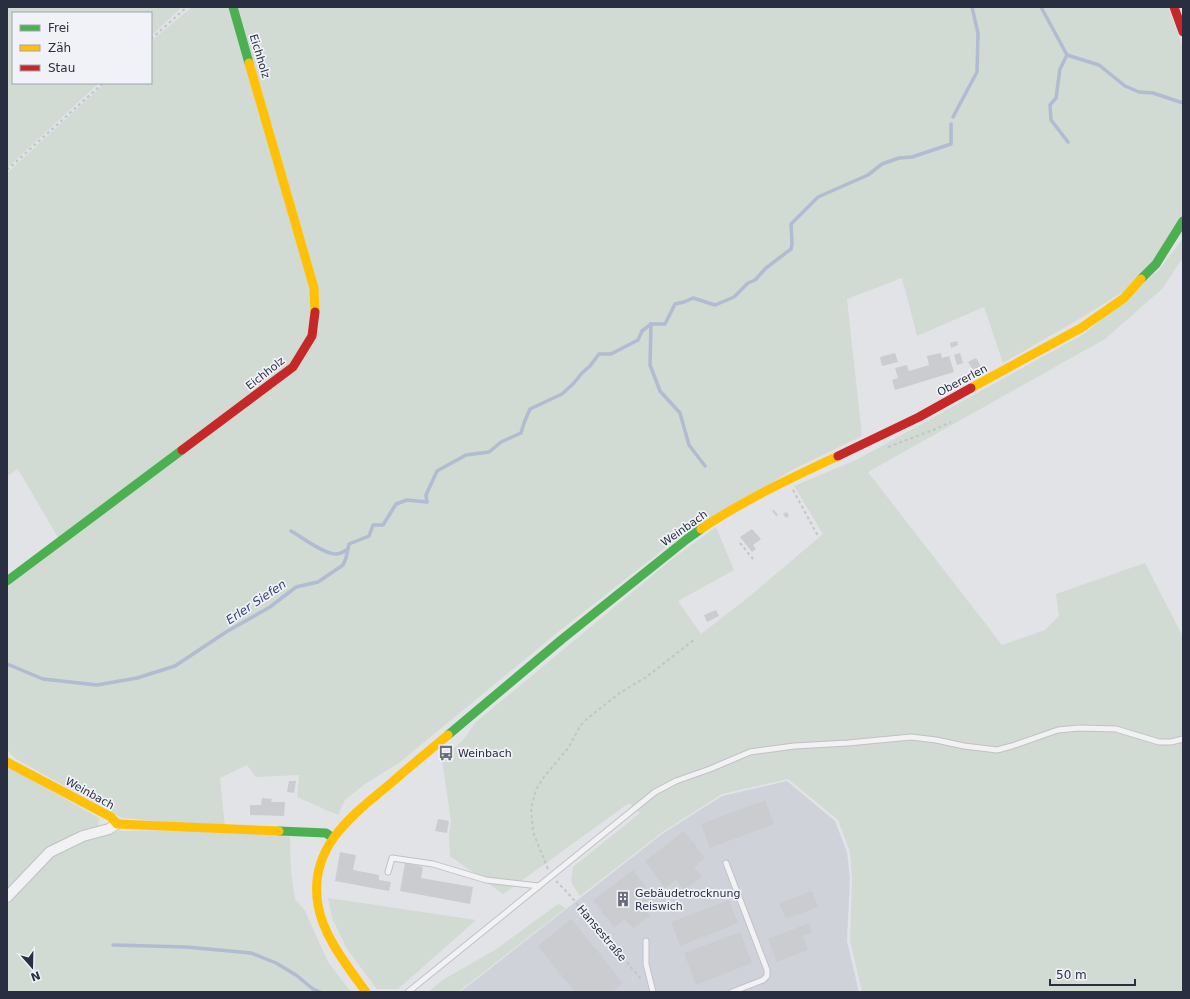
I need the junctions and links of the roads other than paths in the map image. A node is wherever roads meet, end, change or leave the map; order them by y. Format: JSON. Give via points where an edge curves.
{"nodes":[{"id":1,"x":233,"y":7,"type":"edge"},
{"id":2,"x":1174,"y":7,"type":"edge"},
{"id":3,"x":1183,"y":32,"type":"edge"},
{"id":4,"x":1183,"y":220,"type":"edge"},
{"id":5,"x":720,"y":517,"type":"joint"},
{"id":6,"x":7,"y":581,"type":"edge"},
{"id":7,"x":1183,"y":739,"type":"edge"},
{"id":8,"x":7,"y":762,"type":"edge"},
{"id":9,"x":117,"y":824,"type":"junction"},
{"id":10,"x":333,"y":838,"type":"junction"},
{"id":11,"x":726,"y":863,"type":"dead end"},
{"id":12,"x":388,"y":872,"type":"dead end"},
{"id":13,"x":539,"y":886,"type":"junction"},
{"id":14,"x":7,"y":897,"type":"edge"},
{"id":15,"x":646,"y":941,"type":"dead end"},
{"id":16,"x":366,"y":992,"type":"edge"},
{"id":17,"x":408,"y":992,"type":"edge"},
{"id":18,"x":653,"y":992,"type":"edge"},
{"id":19,"x":732,"y":992,"type":"edge"}],
"edges":[{"from":1,"to":6,"type":"main road","name":"Eichholz","via":[[314,288],[312,336],[294,368]]},
{"from":2,"to":3,"type":"main road"},
{"from":4,"to":5,"type":"main road","name":"Obererlen","via":[[1156,264],[1124,298],[1081,328],[873,440],[787,480]]},
{"from":5,"to":10,"type":"main road","name":"Weinbach","via":[[658,561],[362,805],[339,828]]},
{"from":7,"to":13,"type":"lane","via":[[1159,742],[1116,729],[1079,728],[1058,730],[997,750],[911,737],[750,752],[655,792]]},
{"from":8,"to":9,"type":"main road","name":"Weinbach","via":[[111,817]]},
{"from":9,"to":10,"type":"main road","name":"Weinbach","via":[[326,833]]},
{"from":9,"to":14,"type":"street","via":[[109,829],[83,836],[50,852]]},
{"from":10,"to":16,"type":"main road","name":"Weinbach","via":[[319,866],[317,900],[322,923],[329,938]]},
{"from":11,"to":19,"type":"lane","via":[[767,970],[767,976],[763,980]]},
{"from":12,"to":13,"type":"lane","via":[[392,858],[433,864],[486,880]]},
{"from":13,"to":17,"type":"lane"},
{"from":15,"to":18,"type":"lane","via":[[646,964]]}]}
